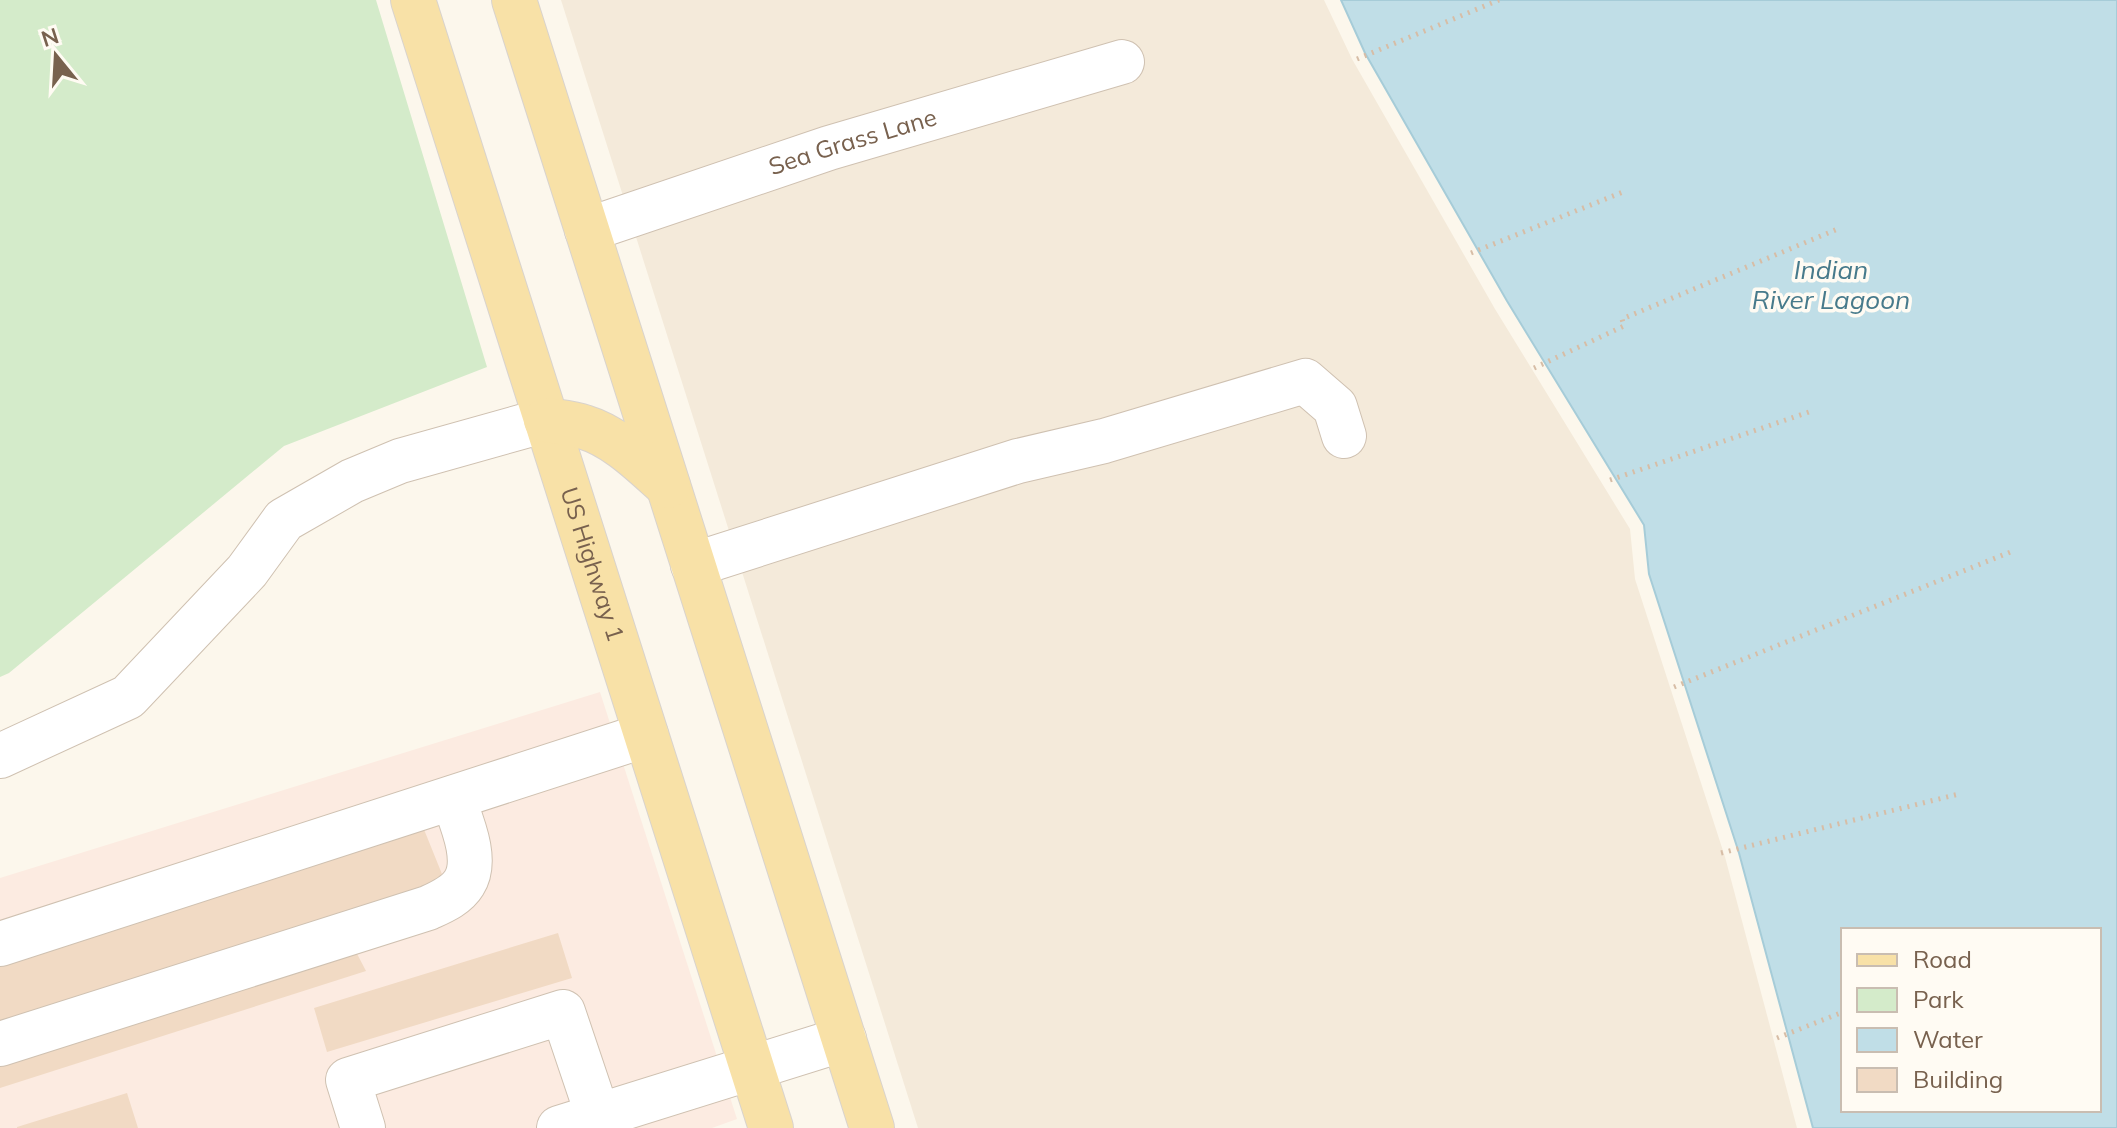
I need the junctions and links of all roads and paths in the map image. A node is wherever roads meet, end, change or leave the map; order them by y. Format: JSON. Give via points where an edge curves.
{"nodes":[{"id":1,"x":413,"y":0,"type":"edge"},
{"id":2,"x":514,"y":0,"type":"edge"},
{"id":3,"x":1499,"y":0,"type":"edge"},
{"id":4,"x":1357,"y":59,"type":"dead end"},
{"id":5,"x":1122,"y":62,"type":"dead end"},
{"id":6,"x":1623,"y":192,"type":"dead end"},
{"id":7,"x":1840,"y":228,"type":"dead end"},
{"id":8,"x":587,"y":230,"type":"junction"},
{"id":9,"x":1471,"y":253,"type":"dead end"},
{"id":10,"x":1534,"y":368,"type":"dead end"},
{"id":11,"x":1809,"y":412,"type":"dead end"},
{"id":12,"x":546,"y":420,"type":"junction"},
{"id":13,"x":1344,"y":436,"type":"dead end"},
{"id":14,"x":1610,"y":480,"type":"dead end"},
{"id":15,"x":668,"y":486,"type":"junction"},
{"id":16,"x":2013,"y":551,"type":"dead end"},
{"id":17,"x":693,"y":565,"type":"junction"},
{"id":18,"x":1674,"y":687,"type":"dead end"},
{"id":19,"x":646,"y":735,"type":"junction"},
{"id":20,"x":0,"y":756,"type":"edge"},
{"id":21,"x":1959,"y":794,"type":"dead end"},
{"id":22,"x":453,"y":798,"type":"junction"},
{"id":23,"x":1721,"y":853,"type":"dead end"},
{"id":24,"x":0,"y":944,"type":"edge"},
{"id":25,"x":1841,"y":1013,"type":"edge"},
{"id":26,"x":1777,"y":1038,"type":"dead end"},
{"id":27,"x":844,"y":1039,"type":"junction"},
{"id":28,"x":0,"y":1044,"type":"edge"},
{"id":29,"x":752,"y":1067,"type":"junction"},
{"id":30,"x":578,"y":1122,"type":"edge"},
{"id":31,"x":363,"y":1128,"type":"edge"},
{"id":32,"x":771,"y":1128,"type":"edge"},
{"id":33,"x":872,"y":1128,"type":"edge"}],
"edges":[{"from":1,"to":12,"type":"main road","name":"US Highway 1"},
{"from":2,"to":8,"type":"main road"},
{"from":3,"to":4,"type":"path"},
{"from":5,"to":8,"type":"street","name":"Sea Grass Lane","via":[[829,148]]},
{"from":6,"to":9,"type":"path"},
{"from":7,"to":10,"type":"path","via":[[1622,319],[1624,326]]},
{"from":8,"to":15,"type":"main road"},
{"from":11,"to":14,"type":"path"},
{"from":12,"to":15,"type":"main road","via":[[584,426],[606,437]]},
{"from":12,"to":19,"type":"main road","name":"US Highway 1"},
{"from":12,"to":20,"type":"street","via":[[400,461],[284,520],[247,571],[128,697]]},
{"from":13,"to":17,"type":"street","via":[[1335,407],[1305,381],[1018,461]]},
{"from":15,"to":17,"type":"main road"},
{"from":16,"to":18,"type":"path"},
{"from":17,"to":27,"type":"main road"},
{"from":19,"to":22,"type":"street"},
{"from":19,"to":29,"type":"main road","name":"US Highway 1"},
{"from":21,"to":23,"type":"path"},
{"from":22,"to":24,"type":"street"},
{"from":22,"to":28,"type":"street","via":[[469,860],[465,882],[440,902]]},
{"from":25,"to":26,"type":"path"},
{"from":27,"to":29,"type":"street"},
{"from":27,"to":33,"type":"main road"},
{"from":29,"to":30,"type":"street"},
{"from":29,"to":32,"type":"main road","name":"US Highway 1"},
{"from":30,"to":31,"type":"street","via":[[563,1012],[348,1080]]}]}
